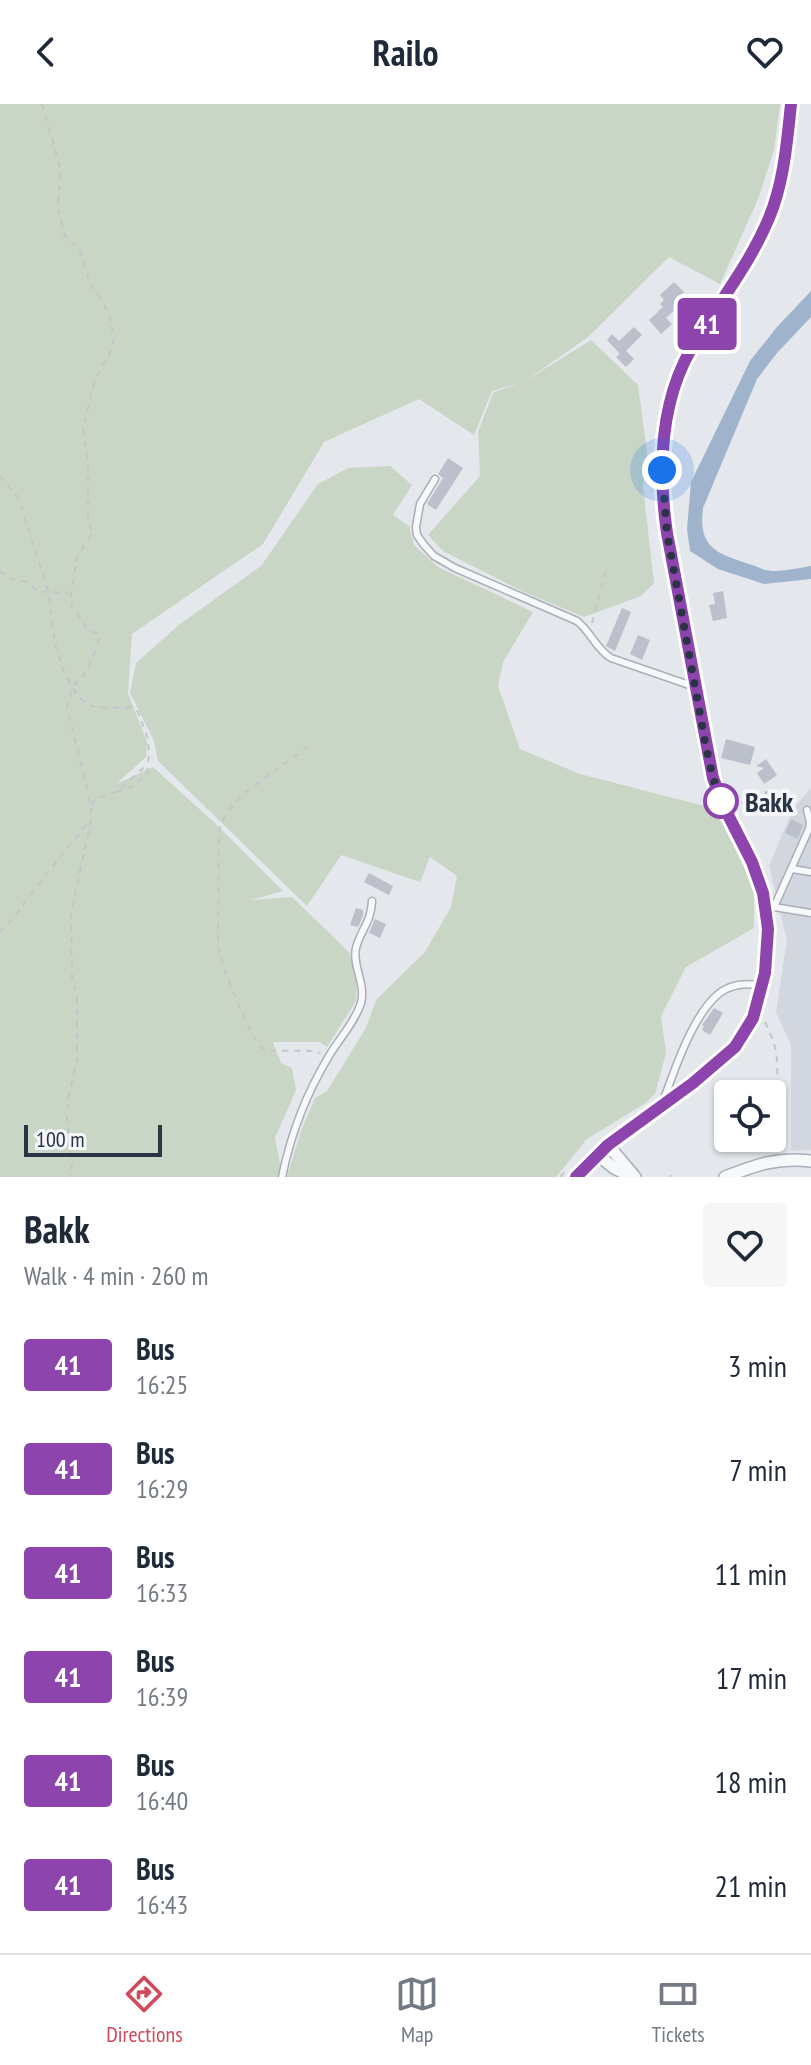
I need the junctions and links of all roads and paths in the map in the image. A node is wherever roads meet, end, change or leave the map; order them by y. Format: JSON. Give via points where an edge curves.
{"nodes":[{"id":1,"x":42,"y":104,"type":"edge"},
{"id":2,"x":791,"y":104,"type":"edge"},
{"id":3,"x":0,"y":476,"type":"edge"},
{"id":4,"x":435,"y":479,"type":"dead end"},
{"id":5,"x":606,"y":570,"type":"dead end"},
{"id":6,"x":0,"y":571,"type":"edge"},
{"id":7,"x":48,"y":591,"type":"junction"},
{"id":8,"x":71,"y":593,"type":"junction"},
{"id":9,"x":589,"y":631,"type":"junction"},
{"id":10,"x":73,"y":686,"type":"junction"},
{"id":11,"x":695,"y":687,"type":"junction"},
{"id":12,"x":308,"y":747,"type":"dead end"},
{"id":13,"x":148,"y":764,"type":"junction"},
{"id":14,"x":116,"y":792,"type":"junction"},
{"id":15,"x":91,"y":806,"type":"junction"},
{"id":16,"x":807,"y":810,"type":"dead end"},
{"id":17,"x":91,"y":820,"type":"junction"},
{"id":18,"x":792,"y":869,"type":"junction"},
{"id":19,"x":811,"y":872,"type":"edge"},
{"id":20,"x":372,"y":901,"type":"dead end"},
{"id":21,"x":770,"y":908,"type":"junction"},
{"id":22,"x":811,"y":913,"type":"edge"},
{"id":23,"x":0,"y":932,"type":"edge"},
{"id":24,"x":763,"y":985,"type":"junction"},
{"id":25,"x":764,"y":1019,"type":"dead end"},
{"id":26,"x":328,"y":1057,"type":"junction"},
{"id":27,"x":662,"y":1105,"type":"junction"},
{"id":28,"x":603,"y":1150,"type":"junction"},
{"id":29,"x":779,"y":1159,"type":"junction"},
{"id":30,"x":811,"y":1161,"type":"edge"},
{"id":31,"x":70,"y":1177,"type":"edge"},
{"id":32,"x":282,"y":1177,"type":"edge"},
{"id":33,"x":576,"y":1177,"type":"edge"},
{"id":34,"x":634,"y":1177,"type":"edge"},
{"id":35,"x":725,"y":1177,"type":"edge"}],
"edges":[{"from":1,"to":8,"type":"path","via":[[61,170],[58,208],[64,234],[80,251],[112,323],[113,347],[95,379],[83,429],[92,534],[77,557]]},
{"from":2,"to":11,"type":"street","via":[[784,164],[770,215],[748,262],[686,360],[665,428],[664,508]]},
{"from":3,"to":7,"type":"path","via":[[19,499]]},
{"from":4,"to":9,"type":"lane","via":[[420,504],[416,527],[434,556]]},
{"from":5,"to":9,"type":"path"},
{"from":6,"to":7,"type":"path","via":[[37,591]]},
{"from":7,"to":8,"type":"path"},
{"from":7,"to":10,"type":"path","via":[[56,648]]},
{"from":8,"to":10,"type":"path","via":[[72,609],[99,640],[84,675]]},
{"from":9,"to":11,"type":"lane","via":[[600,651],[611,658]]},
{"from":10,"to":13,"type":"path","via":[[92,706],[138,712],[148,739]]},
{"from":10,"to":15,"type":"path","via":[[67,707]]},
{"from":11,"to":21,"type":"street","via":[[713,778]]},
{"from":12,"to":26,"type":"path","via":[[243,794],[220,825],[218,946],[258,1045]]},
{"from":13,"to":14,"type":"path"},
{"from":13,"to":14,"type":"path","via":[[135,786]]},
{"from":14,"to":15,"type":"path","via":[[95,799]]},
{"from":15,"to":17,"type":"path"},
{"from":16,"to":18,"type":"lane","via":[[809,829]]},
{"from":17,"to":23,"type":"path"},
{"from":17,"to":31,"type":"path","via":[[71,914],[77,1060],[68,1099]]},
{"from":18,"to":19,"type":"lane"},
{"from":18,"to":21,"type":"lane"},
{"from":20,"to":26,"type":"lane","via":[[356,951],[361,1001]]},
{"from":21,"to":22,"type":"lane"},
{"from":21,"to":24,"type":"street"},
{"from":24,"to":27,"type":"street","via":[[749,1027],[735,1047]]},
{"from":24,"to":27,"type":"lane","via":[[744,983],[712,999],[677,1062]]},
{"from":25,"to":29,"type":"path","via":[[776,1050],[774,1144]]},
{"from":26,"to":32,"type":"lane","via":[[297,1119]]},
{"from":27,"to":28,"type":"street"},
{"from":28,"to":33,"type":"street"},
{"from":28,"to":34,"type":"street","via":[[614,1168]]},
{"from":29,"to":30,"type":"street"},
{"from":29,"to":35,"type":"street"}]}
